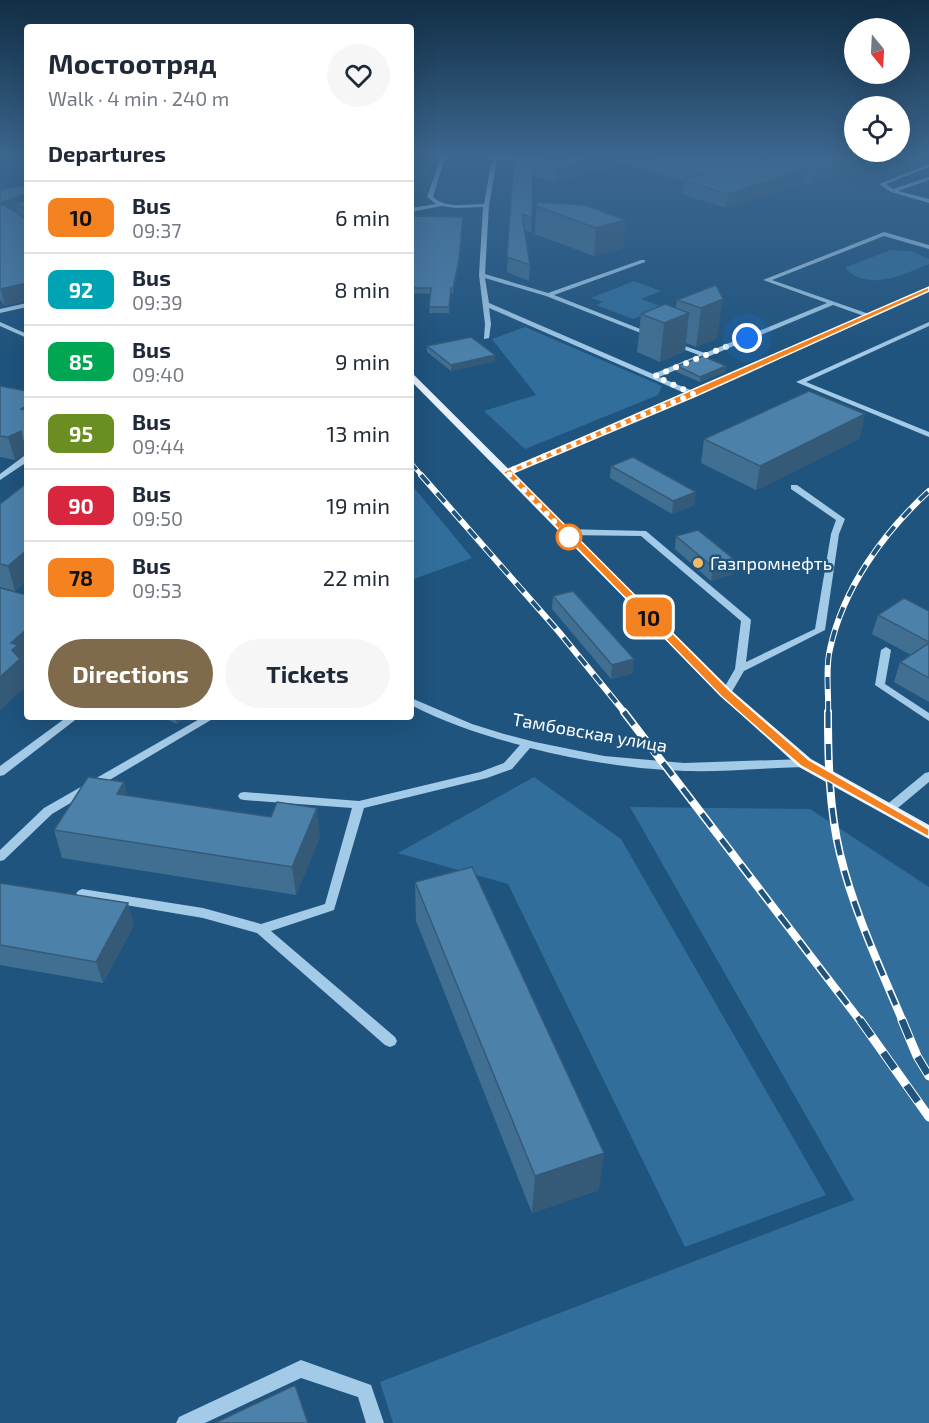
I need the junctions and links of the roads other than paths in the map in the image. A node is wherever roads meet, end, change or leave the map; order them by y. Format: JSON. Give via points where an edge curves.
{"nodes":[{"id":1,"x":485,"y":221,"type":"edge"},
{"id":2,"x":929,"y":247,"type":"edge"},
{"id":3,"x":643,"y":261,"type":"dead end"},
{"id":4,"x":482,"y":275,"type":"junction"},
{"id":5,"x":929,"y":290,"type":"edge"},
{"id":6,"x":548,"y":295,"type":"junction"},
{"id":7,"x":833,"y":303,"type":"junction"},
{"id":8,"x":486,"y":304,"type":"junction"},
{"id":9,"x":24,"y":306,"type":"edge"},
{"id":10,"x":0,"y":311,"type":"edge"},
{"id":11,"x":869,"y":316,"type":"junction"},
{"id":12,"x":0,"y":324,"type":"edge"},
{"id":13,"x":929,"y":324,"type":"edge"},
{"id":14,"x":24,"y":335,"type":"edge"},
{"id":15,"x":486,"y":338,"type":"dead end"},
{"id":16,"x":705,"y":355,"type":"junction"},
{"id":17,"x":655,"y":376,"type":"junction"},
{"id":18,"x":414,"y":378,"type":"edge"},
{"id":19,"x":693,"y":394,"type":"junction"},
{"id":20,"x":929,"y":435,"type":"edge"},
{"id":21,"x":24,"y":460,"type":"edge"},
{"id":22,"x":507,"y":472,"type":"junction"},
{"id":23,"x":0,"y":478,"type":"edge"},
{"id":24,"x":795,"y":487,"type":"dead end"},
{"id":25,"x":564,"y":532,"type":"junction"},
{"id":26,"x":886,"y":650,"type":"dead end"},
{"id":27,"x":740,"y":669,"type":"junction"},
{"id":28,"x":726,"y":693,"type":"junction"},
{"id":29,"x":414,"y":702,"type":"edge"},
{"id":30,"x":929,"y":718,"type":"edge"},
{"id":31,"x":70,"y":720,"type":"edge"},
{"id":32,"x":206,"y":720,"type":"edge"},
{"id":33,"x":527,"y":744,"type":"junction"},
{"id":34,"x":805,"y":763,"type":"junction"},
{"id":35,"x":0,"y":772,"type":"edge"},
{"id":36,"x":929,"y":777,"type":"edge"},
{"id":37,"x":244,"y":795,"type":"dead end"},
{"id":38,"x":359,"y":805,"type":"junction"},
{"id":39,"x":889,"y":809,"type":"junction"},
{"id":40,"x":929,"y":832,"type":"edge"},
{"id":41,"x":0,"y":857,"type":"edge"},
{"id":42,"x":82,"y":894,"type":"edge"},
{"id":43,"x":261,"y":929,"type":"junction"},
{"id":44,"x":390,"y":1041,"type":"dead end"},
{"id":45,"x":185,"y":1423,"type":"edge"},
{"id":46,"x":375,"y":1423,"type":"edge"}],
"edges":[{"from":1,"to":4,"type":"street"},
{"from":2,"to":7,"type":"street","via":[[884,234],[766,280]]},
{"from":3,"to":6,"type":"street"},
{"from":4,"to":6,"type":"street"},
{"from":4,"to":8,"type":"street"},
{"from":5,"to":11,"type":"street"},
{"from":6,"to":16,"type":"street"},
{"from":7,"to":11,"type":"street"},
{"from":7,"to":16,"type":"street"},
{"from":8,"to":15,"type":"street"},
{"from":8,"to":17,"type":"street"},
{"from":9,"to":10,"type":"street"},
{"from":11,"to":19,"type":"street"},
{"from":12,"to":14,"type":"street"},
{"from":13,"to":20,"type":"street","via":[[800,382]]},
{"from":16,"to":17,"type":"street"},
{"from":17,"to":19,"type":"street"},
{"from":18,"to":22,"type":"main road","name":"Тамбовская улица"},
{"from":19,"to":22,"type":"street"},
{"from":21,"to":23,"type":"street"},
{"from":22,"to":25,"type":"main road","name":"Тамбовская улица"},
{"from":24,"to":27,"type":"street","via":[[841,519],[835,534],[820,630]]},
{"from":25,"to":27,"type":"street","via":[[643,533],[746,620]]},
{"from":25,"to":28,"type":"main road","name":"Тамбовская улица"},
{"from":26,"to":30,"type":"street","via":[[880,685]]},
{"from":27,"to":28,"type":"street"},
{"from":28,"to":34,"type":"main road","name":"Тамбовская улица"},
{"from":29,"to":33,"type":"street","name":"Тамбовская улица","via":[[458,723]]},
{"from":31,"to":35,"type":"street"},
{"from":32,"to":41,"type":"street","via":[[48,811]]},
{"from":33,"to":34,"type":"street","name":"Тамбовская улица","via":[[668,766]]},
{"from":33,"to":38,"type":"street","via":[[508,766]]},
{"from":34,"to":39,"type":"main road","name":"Тамбовская улица"},
{"from":36,"to":39,"type":"street"},
{"from":37,"to":38,"type":"street"},
{"from":38,"to":43,"type":"street","via":[[330,907]]},
{"from":39,"to":40,"type":"main road","name":"Тамбовская улица"},
{"from":42,"to":43,"type":"street","via":[[203,913]]},
{"from":43,"to":44,"type":"street"},
{"from":45,"to":46,"type":"street","via":[[301,1369],[365,1391]]}]}
